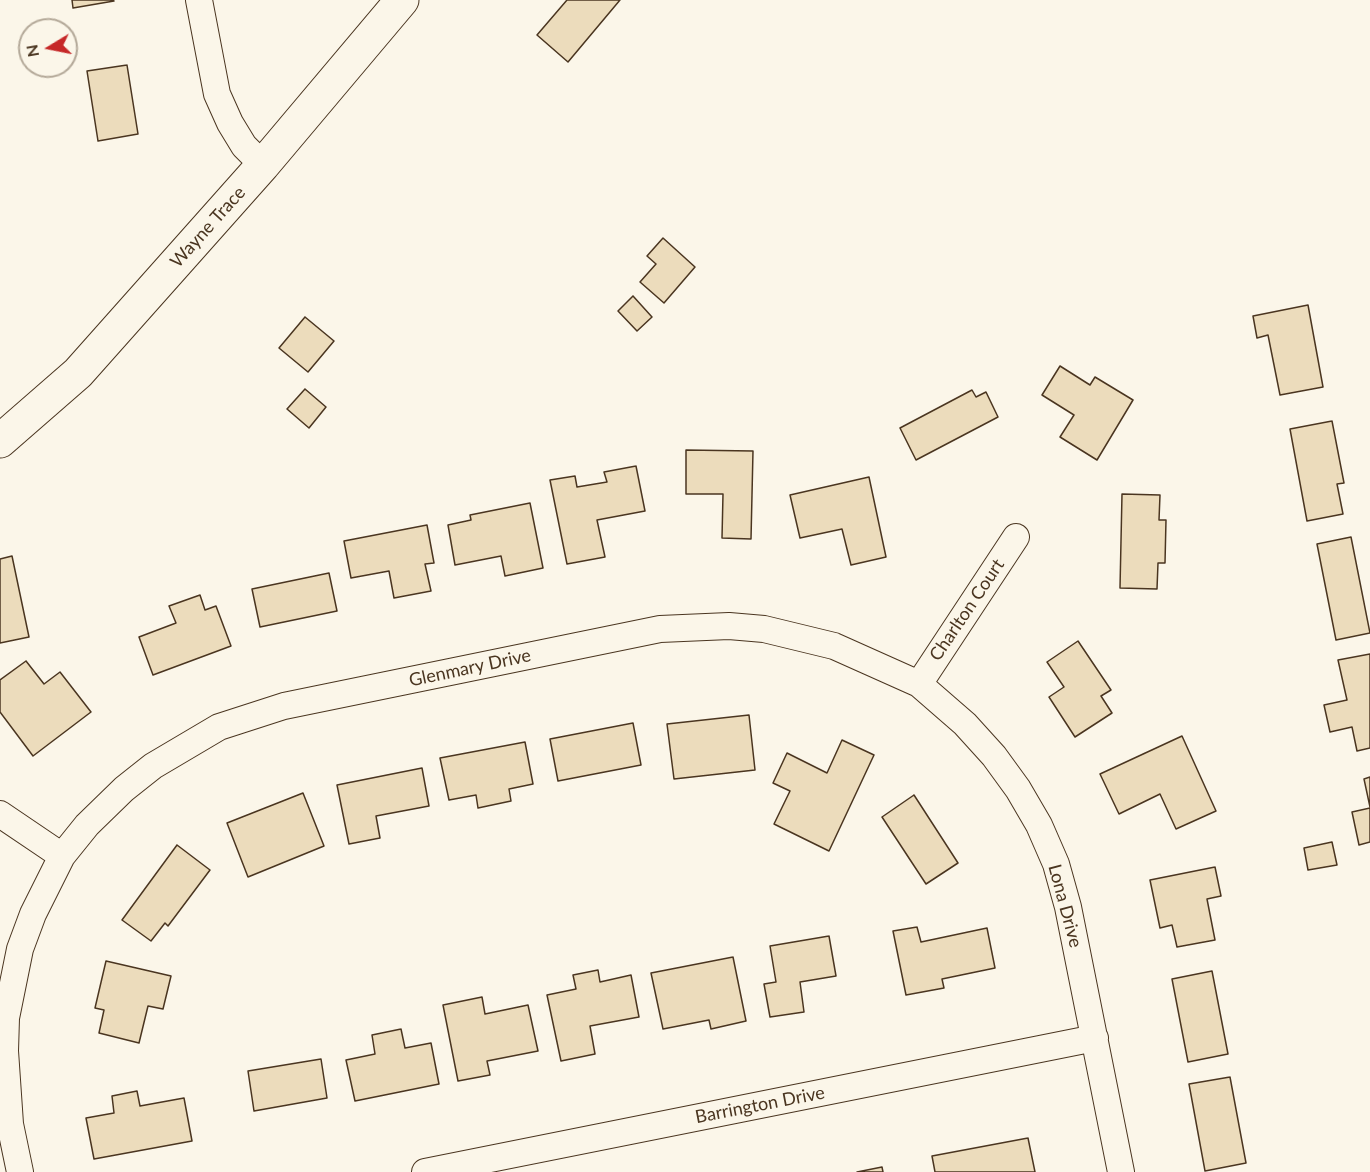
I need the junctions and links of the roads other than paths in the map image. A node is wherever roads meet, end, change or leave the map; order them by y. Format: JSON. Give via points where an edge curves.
{"nodes":[{"id":1,"x":199,"y":0,"type":"edge"},
{"id":2,"x":402,"y":0,"type":"edge"},
{"id":3,"x":263,"y":165,"type":"junction"},
{"id":4,"x":0,"y":441,"type":"edge"},
{"id":5,"x":1016,"y":537,"type":"dead end"},
{"id":6,"x":919,"y":684,"type":"junction"},
{"id":7,"x":0,"y":814,"type":"edge"},
{"id":8,"x":62,"y":856,"type":"junction"},
{"id":9,"x":1095,"y":1038,"type":"junction"},
{"id":10,"x":20,"y":1172,"type":"edge"},
{"id":11,"x":425,"y":1172,"type":"edge"},
{"id":12,"x":1121,"y":1172,"type":"edge"}],
"edges":[{"from":1,"to":3,"type":"street","via":[[217,94],[244,146]]},
{"from":2,"to":3,"type":"street","name":"Wayne Trace"},
{"from":3,"to":4,"type":"street","name":"Wayne Trace","via":[[78,373]]},
{"from":5,"to":6,"type":"street","name":"Charlton Court"},
{"from":6,"to":8,"type":"street","name":"Glenmary Drive","via":[[868,659],[800,636],[729,626],[660,629],[284,706],[219,727],[160,761],[124,789]]},
{"from":6,"to":9,"type":"street","name":"Lona Drive","via":[[965,724],[994,756],[1039,825],[1056,864],[1068,907]]},
{"from":7,"to":8,"type":"street"},
{"from":8,"to":10,"type":"street","name":"Glenmary Drive","via":[[24,940],[6,1018],[6,1089]]},
{"from":9,"to":11,"type":"street","name":"Barrington Drive"},
{"from":9,"to":12,"type":"street","name":"Lona Drive"}]}
